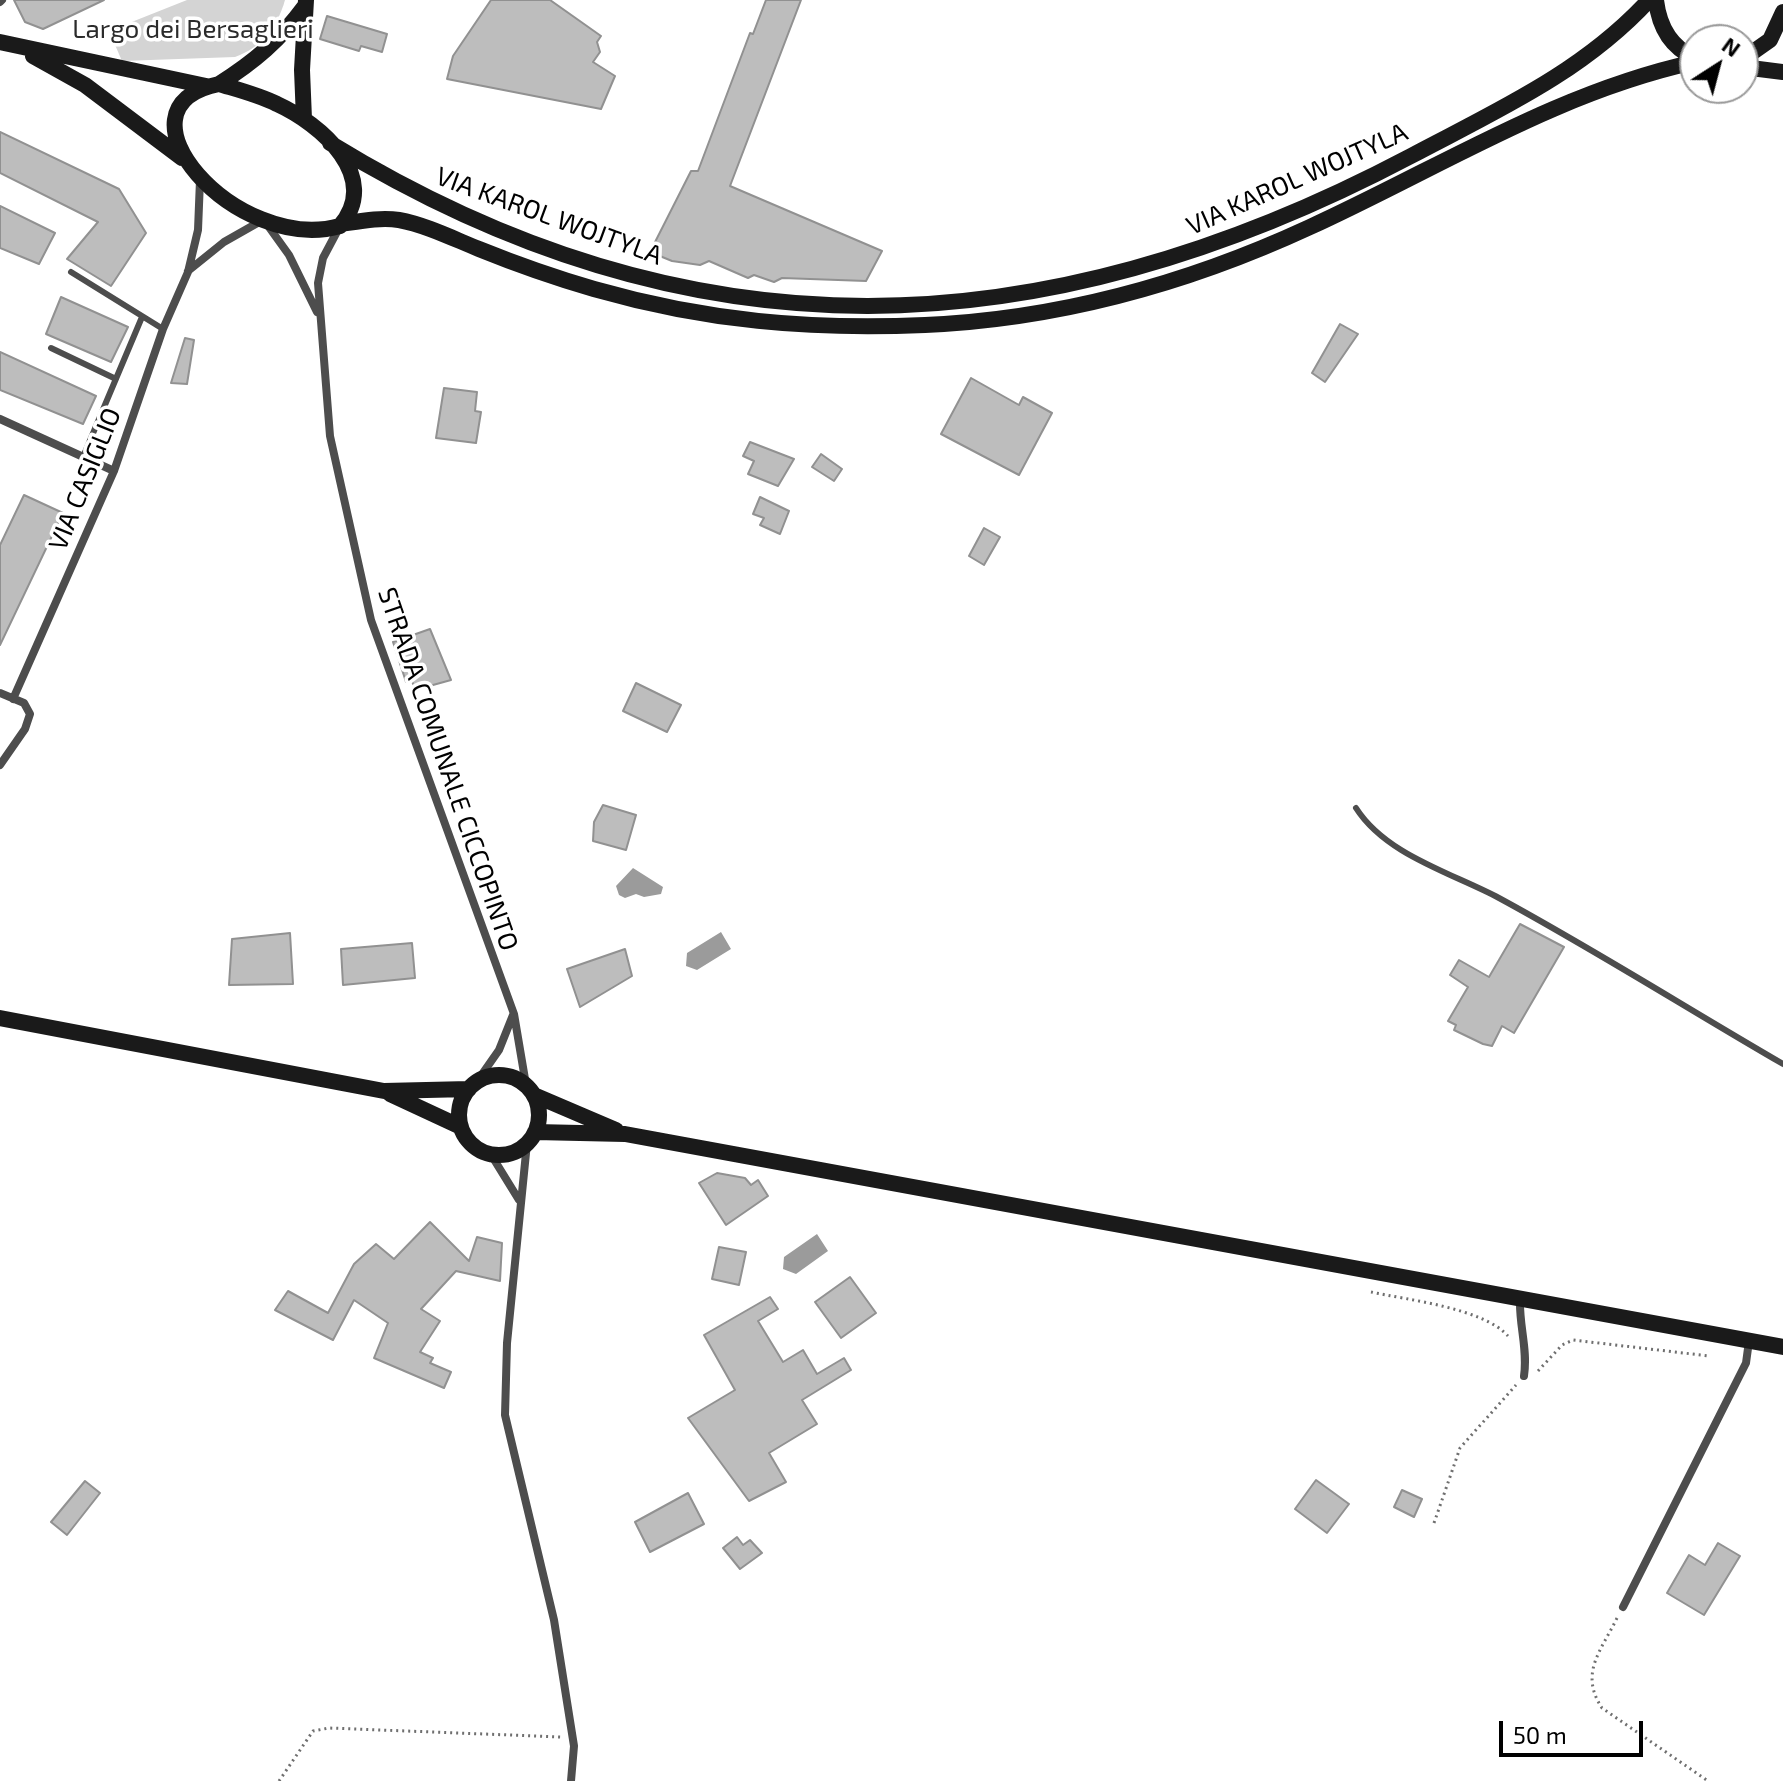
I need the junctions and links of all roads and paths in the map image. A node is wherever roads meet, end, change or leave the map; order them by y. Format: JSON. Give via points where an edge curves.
{"nodes":[{"id":1,"x":1649,"y":0,"type":"edge"},
{"id":2,"x":1656,"y":0,"type":"edge"},
{"id":3,"x":305,"y":3,"type":"edge"},
{"id":4,"x":1783,"y":12,"type":"edge"},
{"id":5,"x":0,"y":42,"type":"edge"},
{"id":6,"x":17,"y":48,"type":"junction"},
{"id":7,"x":1679,"y":48,"type":"edge"},
{"id":8,"x":1759,"y":48,"type":"edge"},
{"id":9,"x":1679,"y":64,"type":"edge"},
{"id":10,"x":1759,"y":69,"type":"edge"},
{"id":11,"x":1783,"y":72,"type":"edge"},
{"id":12,"x":212,"y":85,"type":"junction"},
{"id":13,"x":304,"y":119,"type":"junction"},
{"id":14,"x":330,"y":143,"type":"junction"},
{"id":15,"x":187,"y":162,"type":"junction"},
{"id":16,"x":199,"y":175,"type":"junction"},
{"id":17,"x":263,"y":222,"type":"junction"},
{"id":18,"x":341,"y":225,"type":"junction"},
{"id":19,"x":71,"y":272,"type":"dead end"},
{"id":20,"x":188,"y":272,"type":"junction"},
{"id":21,"x":142,"y":317,"type":"junction"},
{"id":22,"x":321,"y":322,"type":"junction"},
{"id":23,"x":163,"y":329,"type":"junction"},
{"id":24,"x":51,"y":348,"type":"dead end"},
{"id":25,"x":116,"y":379,"type":"junction"},
{"id":26,"x":0,"y":419,"type":"edge"},
{"id":27,"x":83,"y":457,"type":"junction"},
{"id":28,"x":114,"y":471,"type":"junction"},
{"id":29,"x":0,"y":693,"type":"edge"},
{"id":30,"x":13,"y":699,"type":"junction"},
{"id":31,"x":0,"y":765,"type":"edge"},
{"id":32,"x":1356,"y":808,"type":"dead end"},
{"id":33,"x":514,"y":1014,"type":"junction"},
{"id":34,"x":0,"y":1018,"type":"edge"},
{"id":35,"x":1783,"y":1064,"type":"edge"},
{"id":36,"x":474,"y":1084,"type":"junction"},
{"id":37,"x":530,"y":1090,"type":"junction"},
{"id":38,"x":384,"y":1091,"type":"junction"},
{"id":39,"x":461,"y":1127,"type":"junction"},
{"id":40,"x":625,"y":1134,"type":"junction"},
{"id":41,"x":531,"y":1137,"type":"junction"},
{"id":42,"x":490,"y":1153,"type":"junction"},
{"id":43,"x":520,"y":1201,"type":"junction"},
{"id":44,"x":1371,"y":1292,"type":"dead end"},
{"id":45,"x":1521,"y":1296,"type":"junction"},
{"id":46,"x":1511,"y":1341,"type":"dead end"},
{"id":47,"x":1749,"y":1341,"type":"junction"},
{"id":48,"x":1783,"y":1347,"type":"edge"},
{"id":49,"x":1709,"y":1356,"type":"dead end"},
{"id":50,"x":1524,"y":1376,"type":"junction"},
{"id":51,"x":1434,"y":1523,"type":"dead end"},
{"id":52,"x":1623,"y":1607,"type":"joint"},
{"id":53,"x":573,"y":1737,"type":"junction"},
{"id":54,"x":279,"y":1781,"type":"edge"},
{"id":55,"x":571,"y":1781,"type":"edge"},
{"id":56,"x":1708,"y":1781,"type":"edge"}],
"edges":[{"from":1,"to":14,"type":"street","name":"VIA KAROL WOJTYLA","via":[[1605,42],[1543,87],[1357,185],[1272,222],[1141,269],[1007,297],[936,305],[800,305],[654,281],[528,240],[418,195]]},
{"from":2,"to":7,"type":"street","via":[[1664,31]]},
{"from":3,"to":12,"type":"street","via":[[257,60]]},
{"from":3,"to":13,"type":"street"},
{"from":4,"to":8,"type":"street","via":[[1770,40]]},
{"from":5,"to":6,"type":"street"},
{"from":6,"to":12,"type":"street"},
{"from":6,"to":15,"type":"street","via":[[85,85]]},
{"from":9,"to":18,"type":"street","name":"VIA KAROL WOJTYLA","via":[[1572,99],[1308,228],[1192,275],[1073,306],[991,319],[799,327],[709,315],[594,289],[398,220]]},
{"from":10,"to":11,"type":"street"},
{"from":12,"to":13,"type":"street","via":[[258,96]]},
{"from":12,"to":15,"type":"street","via":[[179,107],[176,144]]},
{"from":13,"to":14,"type":"street"},
{"from":14,"to":18,"type":"street","via":[[356,186],[350,213]]},
{"from":15,"to":16,"type":"street"},
{"from":16,"to":17,"type":"street","via":[[223,198]]},
{"from":16,"to":20,"type":"street","name":"VIA CASIGLIO","via":[[198,230]]},
{"from":17,"to":18,"type":"street","name":"VIA KAROL WOJTYLA","via":[[303,231]]},
{"from":17,"to":20,"type":"street","name":"VIA CASIGLIO","via":[[224,242]]},
{"from":17,"to":22,"type":"street","name":"STRADA COMUNALE CICCOPINTO","via":[[302,278]]},
{"from":18,"to":22,"type":"street","name":"STRADA COMUNALE CICCOPINTO","via":[[320,270]]},
{"from":19,"to":21,"type":"lane"},
{"from":20,"to":23,"type":"street","name":"VIA CASIGLIO"},
{"from":21,"to":23,"type":"lane"},
{"from":21,"to":25,"type":"lane"},
{"from":22,"to":33,"type":"street","name":"STRADA COMUNALE CICCOPINTO","via":[[330,436],[371,620]]},
{"from":23,"to":28,"type":"street","name":"VIA CASIGLIO"},
{"from":24,"to":25,"type":"lane"},
{"from":25,"to":27,"type":"lane"},
{"from":26,"to":27,"type":"street"},
{"from":27,"to":28,"type":"street"},
{"from":28,"to":30,"type":"street","name":"VIA CASIGLIO"},
{"from":29,"to":30,"type":"street"},
{"from":30,"to":31,"type":"street","via":[[24,703],[30,714]]},
{"from":32,"to":35,"type":"lane","via":[[1367,825],[1391,843],[1499,899]]},
{"from":33,"to":36,"type":"street","via":[[499,1050]]},
{"from":33,"to":37,"type":"street","name":"STRADA COMUNALE CICCOPINTO"},
{"from":34,"to":38,"type":"street"},
{"from":36,"to":37,"type":"street","via":[[503,1075]]},
{"from":36,"to":38,"type":"street"},
{"from":36,"to":39,"type":"street","via":[[462,1100]]},
{"from":37,"to":40,"type":"street"},
{"from":37,"to":41,"type":"street","via":[[539,1120]]},
{"from":38,"to":39,"type":"street"},
{"from":39,"to":42,"type":"street","via":[[477,1148]]},
{"from":40,"to":41,"type":"street"},
{"from":40,"to":45,"type":"street"},
{"from":41,"to":42,"type":"street","via":[[503,1154]]},
{"from":41,"to":43,"type":"street"},
{"from":42,"to":43,"type":"street"},
{"from":43,"to":53,"type":"street","via":[[505,1415],[554,1620]]},
{"from":44,"to":46,"type":"path","via":[[1473,1315],[1491,1322]]},
{"from":45,"to":47,"type":"street"},
{"from":45,"to":50,"type":"street","via":[[1519,1327],[1528,1352]]},
{"from":47,"to":48,"type":"street"},
{"from":47,"to":52,"type":"street","via":[[1746,1363]]},
{"from":49,"to":50,"type":"path","via":[[1573,1340],[1534,1375]]},
{"from":50,"to":51,"type":"path","via":[[1460,1448]]},
{"from":52,"to":56,"type":"path","via":[[1590,1674],[1592,1692],[1602,1708]]},
{"from":53,"to":54,"type":"path","via":[[329,1728],[313,1731]]},
{"from":53,"to":55,"type":"street"}]}
